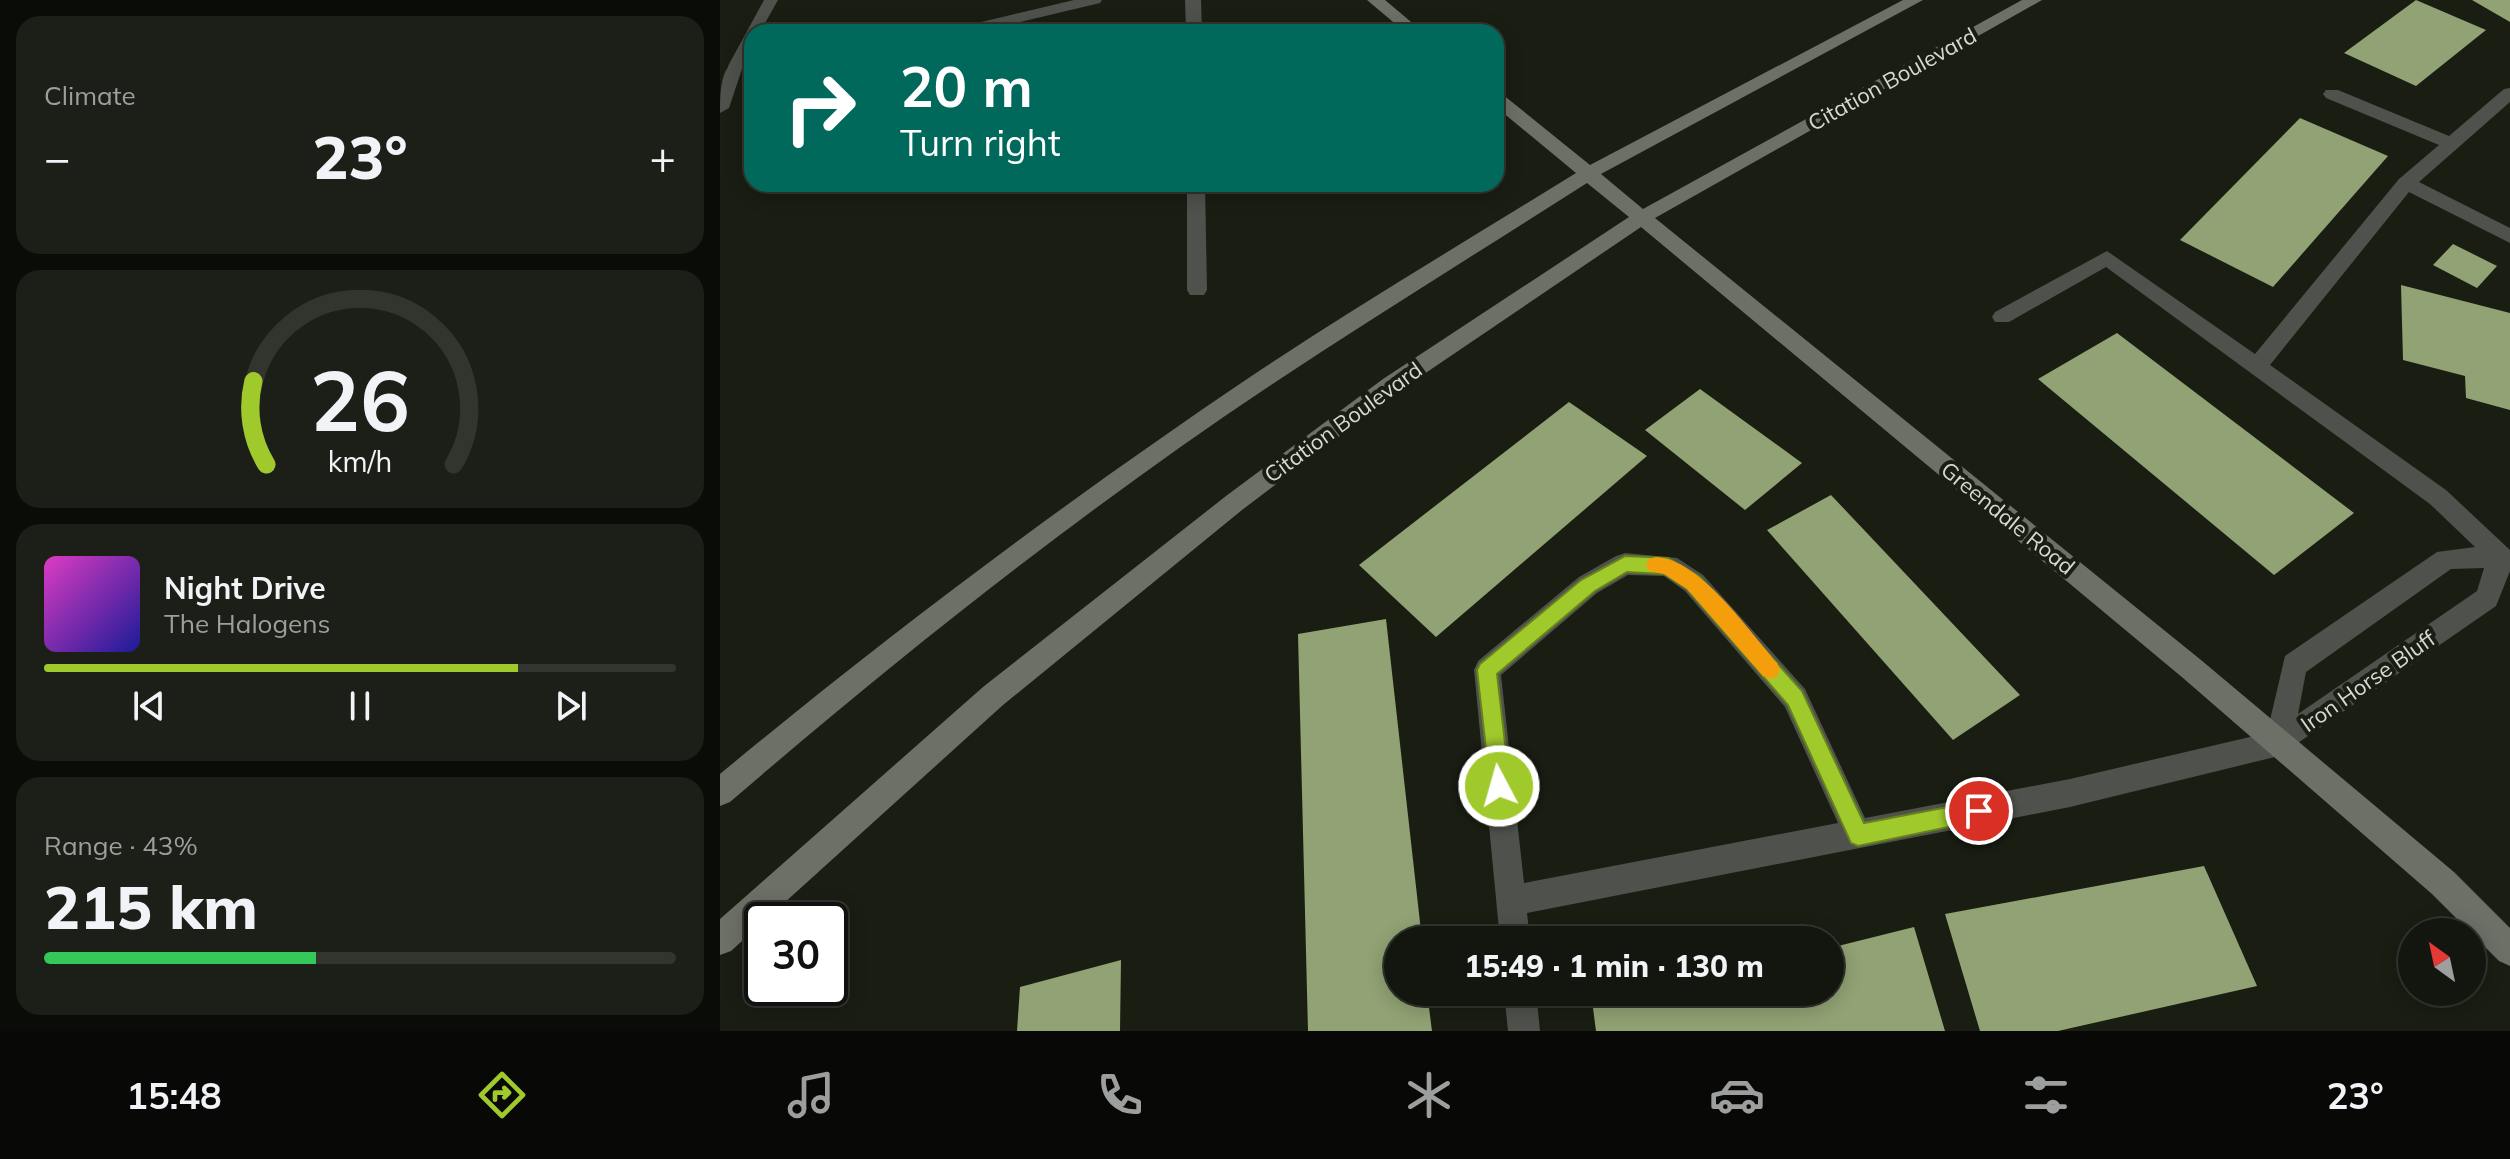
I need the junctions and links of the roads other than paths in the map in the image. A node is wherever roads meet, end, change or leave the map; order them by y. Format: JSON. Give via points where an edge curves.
{"nodes":[{"id":1,"x":771,"y":0,"type":"edge"},
{"id":2,"x":1094,"y":0,"type":"edge"},
{"id":3,"x":1193,"y":0,"type":"edge"},
{"id":4,"x":1375,"y":0,"type":"edge"},
{"id":5,"x":1915,"y":0,"type":"edge"},
{"id":6,"x":2034,"y":0,"type":"edge"},
{"id":7,"x":758,"y":24,"type":"edge"},
{"id":8,"x":992,"y":24,"type":"edge"},
{"id":9,"x":1194,"y":24,"type":"edge"},
{"id":10,"x":1405,"y":24,"type":"edge"},
{"id":11,"x":736,"y":66,"type":"edge"},
{"id":12,"x":2510,"y":93,"type":"edge"},
{"id":13,"x":2332,"y":94,"type":"dead end"},
{"id":14,"x":1504,"y":104,"type":"edge"},
{"id":15,"x":720,"y":108,"type":"edge"},
{"id":16,"x":2452,"y":144,"type":"junction"},
{"id":17,"x":1589,"y":173,"type":"junction"},
{"id":18,"x":2406,"y":183,"type":"junction"},
{"id":19,"x":1196,"y":192,"type":"edge"},
{"id":20,"x":1643,"y":217,"type":"junction"},
{"id":21,"x":2510,"y":236,"type":"edge"},
{"id":22,"x":1197,"y":290,"type":"dead end"},
{"id":23,"x":2002,"y":317,"type":"dead end"},
{"id":24,"x":2257,"y":366,"type":"junction"},
{"id":25,"x":2505,"y":561,"type":"edge"},
{"id":26,"x":2279,"y":743,"type":"junction"},
{"id":27,"x":720,"y":792,"type":"edge"},
{"id":28,"x":1858,"y":835,"type":"junction"},
{"id":29,"x":1511,"y":901,"type":"junction"},
{"id":30,"x":1514,"y":926,"type":"edge"},
{"id":31,"x":720,"y":940,"type":"edge"},
{"id":32,"x":2510,"y":950,"type":"edge"},
{"id":33,"x":1521,"y":1006,"type":"edge"},
{"id":34,"x":1524,"y":1031,"type":"edge"}],
"edges":[{"from":1,"to":7,"type":"lane"},
{"from":2,"to":8,"type":"street"},
{"from":3,"to":9,"type":"street"},
{"from":4,"to":10,"type":"main road"},
{"from":5,"to":17,"type":"main road"},
{"from":6,"to":20,"type":"main road","name":"Citation Boulevard"},
{"from":11,"to":15,"type":"street"},
{"from":12,"to":16,"type":"street"},
{"from":13,"to":16,"type":"street"},
{"from":14,"to":17,"type":"main road","name":"Greendale Road"},
{"from":16,"to":18,"type":"street"},
{"from":17,"to":20,"type":"main road","name":"Greendale Road"},
{"from":17,"to":27,"type":"main road","via":[[1262,380],[1051,529]]},
{"from":18,"to":21,"type":"street"},
{"from":18,"to":24,"type":"street"},
{"from":19,"to":22,"type":"street"},
{"from":20,"to":26,"type":"main road","name":"Greendale Road"},
{"from":20,"to":31,"type":"main road","name":"Citation Boulevard","via":[[1391,385],[1234,503],[993,696]]},
{"from":23,"to":24,"type":"street","via":[[2107,258]]},
{"from":24,"to":25,"type":"street","via":[[2438,497]]},
{"from":25,"to":26,"type":"street","name":"Iron Horse Bluff","via":[[2487,598]]},
{"from":25,"to":26,"type":"street","name":"Iron Horse Bluff","via":[[2446,559],[2294,665]]},
{"from":26,"to":28,"type":"street","via":[[2070,793]]},
{"from":26,"to":32,"type":"main road","name":"Greendale Road","via":[[2443,883]]},
{"from":28,"to":29,"type":"street"},
{"from":28,"to":29,"type":"street","via":[[1795,698],[1694,583],[1668,566],[1625,564],[1588,585],[1487,670]]},
{"from":29,"to":30,"type":"street"},
{"from":33,"to":34,"type":"street"}]}
